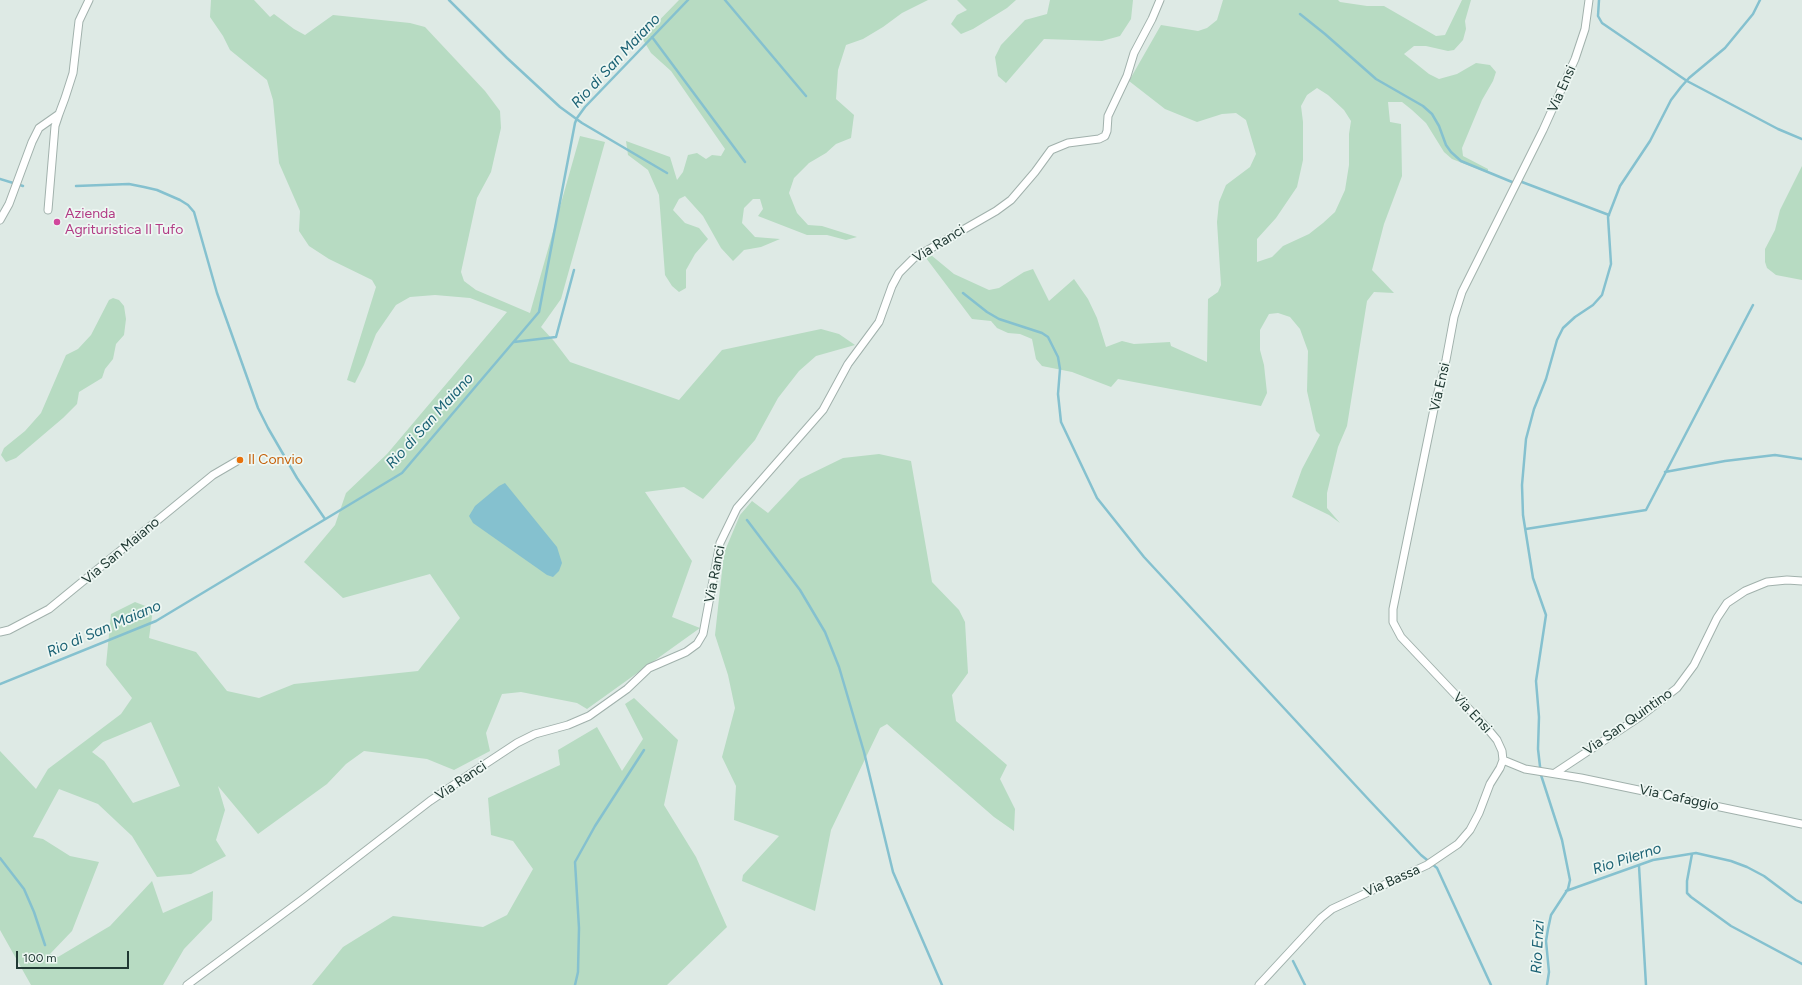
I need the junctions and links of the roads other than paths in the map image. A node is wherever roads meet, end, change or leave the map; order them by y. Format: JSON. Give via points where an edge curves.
{"nodes":[{"id":1,"x":89,"y":0,"type":"edge"},
{"id":2,"x":1160,"y":0,"type":"edge"},
{"id":3,"x":1589,"y":0,"type":"edge"},
{"id":4,"x":59,"y":114,"type":"junction"},
{"id":5,"x":48,"y":210,"type":"dead end"},
{"id":6,"x":0,"y":220,"type":"edge"},
{"id":7,"x":237,"y":461,"type":"dead end"},
{"id":8,"x":1802,"y":581,"type":"edge"},
{"id":9,"x":0,"y":632,"type":"edge"},
{"id":10,"x":1503,"y":760,"type":"junction"},
{"id":11,"x":1552,"y":772,"type":"junction"},
{"id":12,"x":1802,"y":824,"type":"edge"},
{"id":13,"x":187,"y":985,"type":"edge"},
{"id":14,"x":1258,"y":985,"type":"edge"}],
"edges":[{"from":1,"to":4,"type":"street","via":[[79,21],[73,73]]},
{"from":2,"to":13,"type":"street","name":"Via Ranci","via":[[1134,53],[1127,76],[1108,116],[1105,136],[1099,139],[1068,142],[1051,150],[1011,200],[914,258],[900,274],[892,286],[879,322],[848,364],[823,410],[737,508],[720,543],[703,634],[697,644],[686,652],[650,668],[627,689],[588,716],[517,743],[458,782]]},
{"from":3,"to":10,"type":"street","name":"Via Ensi","via":[[1585,29],[1575,59],[1543,130],[1462,292],[1454,317],[1393,609],[1393,622],[1401,637],[1497,740]]},
{"from":4,"to":5,"type":"street","via":[[55,126]]},
{"from":4,"to":6,"type":"street","via":[[39,128],[9,204]]},
{"from":7,"to":9,"type":"street","name":"Via San Maiano","via":[[186,496],[50,610]]},
{"from":8,"to":11,"type":"street","name":"Via San Quintino","via":[[1767,582],[1745,591],[1727,603],[1694,664],[1677,688],[1641,716]]},
{"from":10,"to":11,"type":"street","via":[[1525,769]]},
{"from":10,"to":14,"type":"street","name":"Via Bassa","via":[[1470,830],[1458,844],[1430,863],[1332,909]]},
{"from":11,"to":12,"type":"street","name":"Via Cafaggio"}]}
